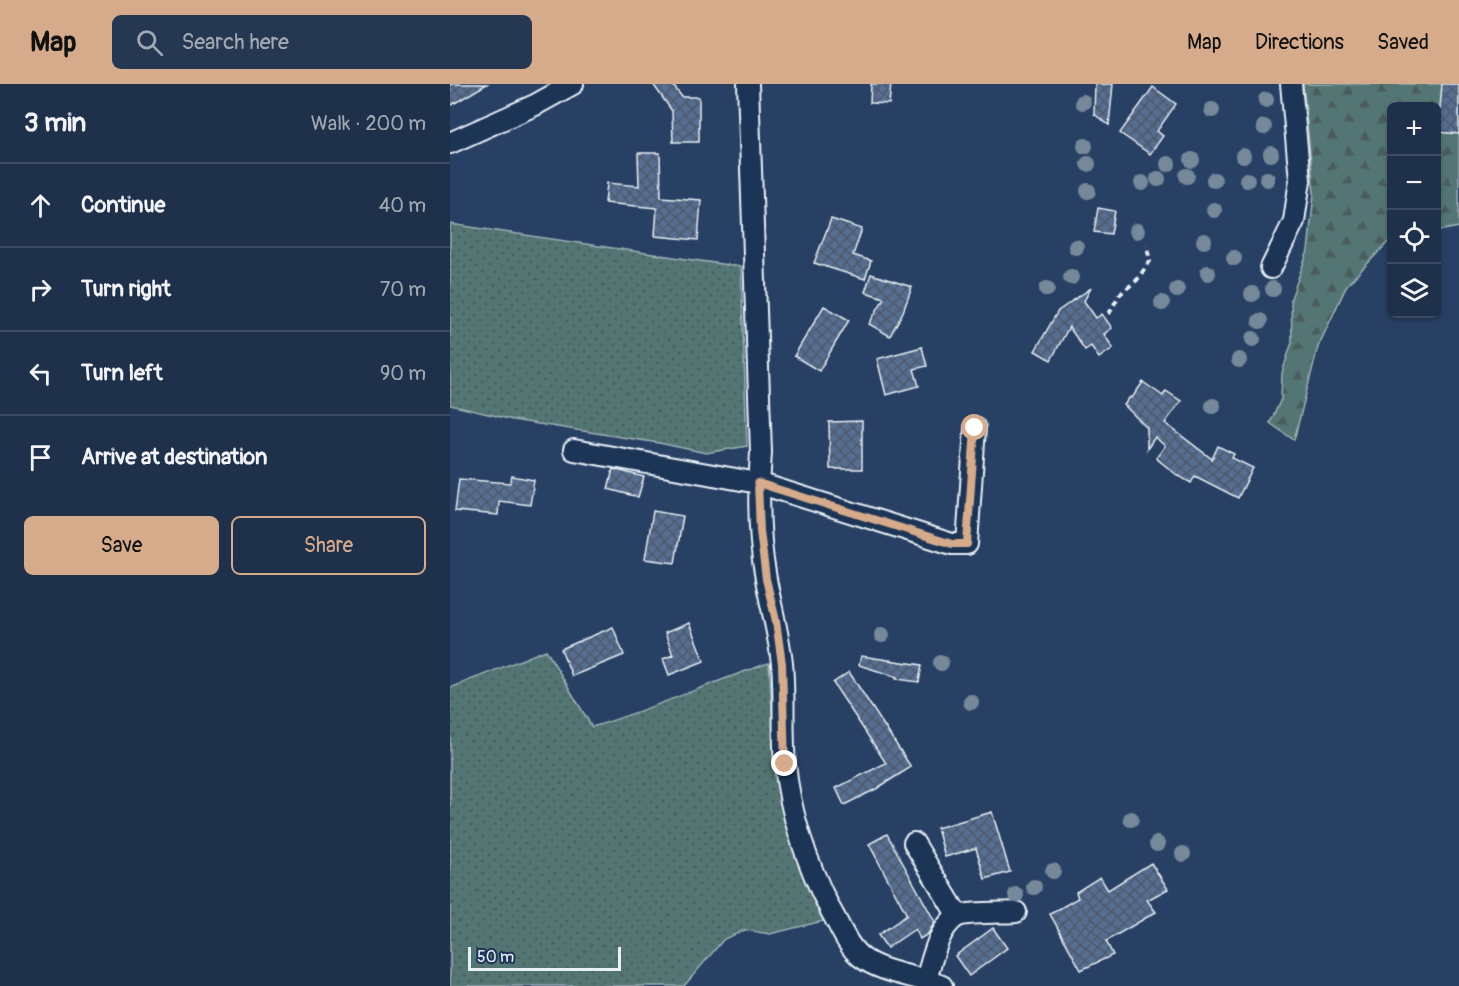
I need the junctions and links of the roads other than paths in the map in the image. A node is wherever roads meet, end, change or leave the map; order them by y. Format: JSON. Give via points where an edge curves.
{"nodes":[{"id":1,"x":573,"y":84,"type":"edge"},
{"id":2,"x":748,"y":84,"type":"edge"},
{"id":3,"x":1291,"y":84,"type":"edge"},
{"id":4,"x":450,"y":143,"type":"edge"},
{"id":5,"x":1271,"y":268,"type":"dead end"},
{"id":6,"x":975,"y":428,"type":"dead end"},
{"id":7,"x":574,"y":450,"type":"dead end"},
{"id":8,"x":758,"y":483,"type":"junction"},
{"id":9,"x":914,"y":843,"type":"dead end"},
{"id":10,"x":1016,"y":912,"type":"dead end"},
{"id":11,"x":958,"y":916,"type":"junction"},
{"id":12,"x":934,"y":983,"type":"edge"}],
"edges":[{"from":1,"to":4,"type":"street"},
{"from":2,"to":8,"type":"street","via":[[761,452]]},
{"from":3,"to":5,"type":"street","via":[[1300,180],[1294,221]]},
{"from":6,"to":8,"type":"street","via":[[967,544],[952,544]]},
{"from":7,"to":8,"type":"street"},
{"from":8,"to":12,"type":"street","via":[[761,540],[782,664],[785,764],[804,847],[825,899],[846,939],[861,957],[878,967]]},
{"from":9,"to":11,"type":"street"},
{"from":10,"to":11,"type":"street"},
{"from":11,"to":12,"type":"street","via":[[942,935]]}]}
